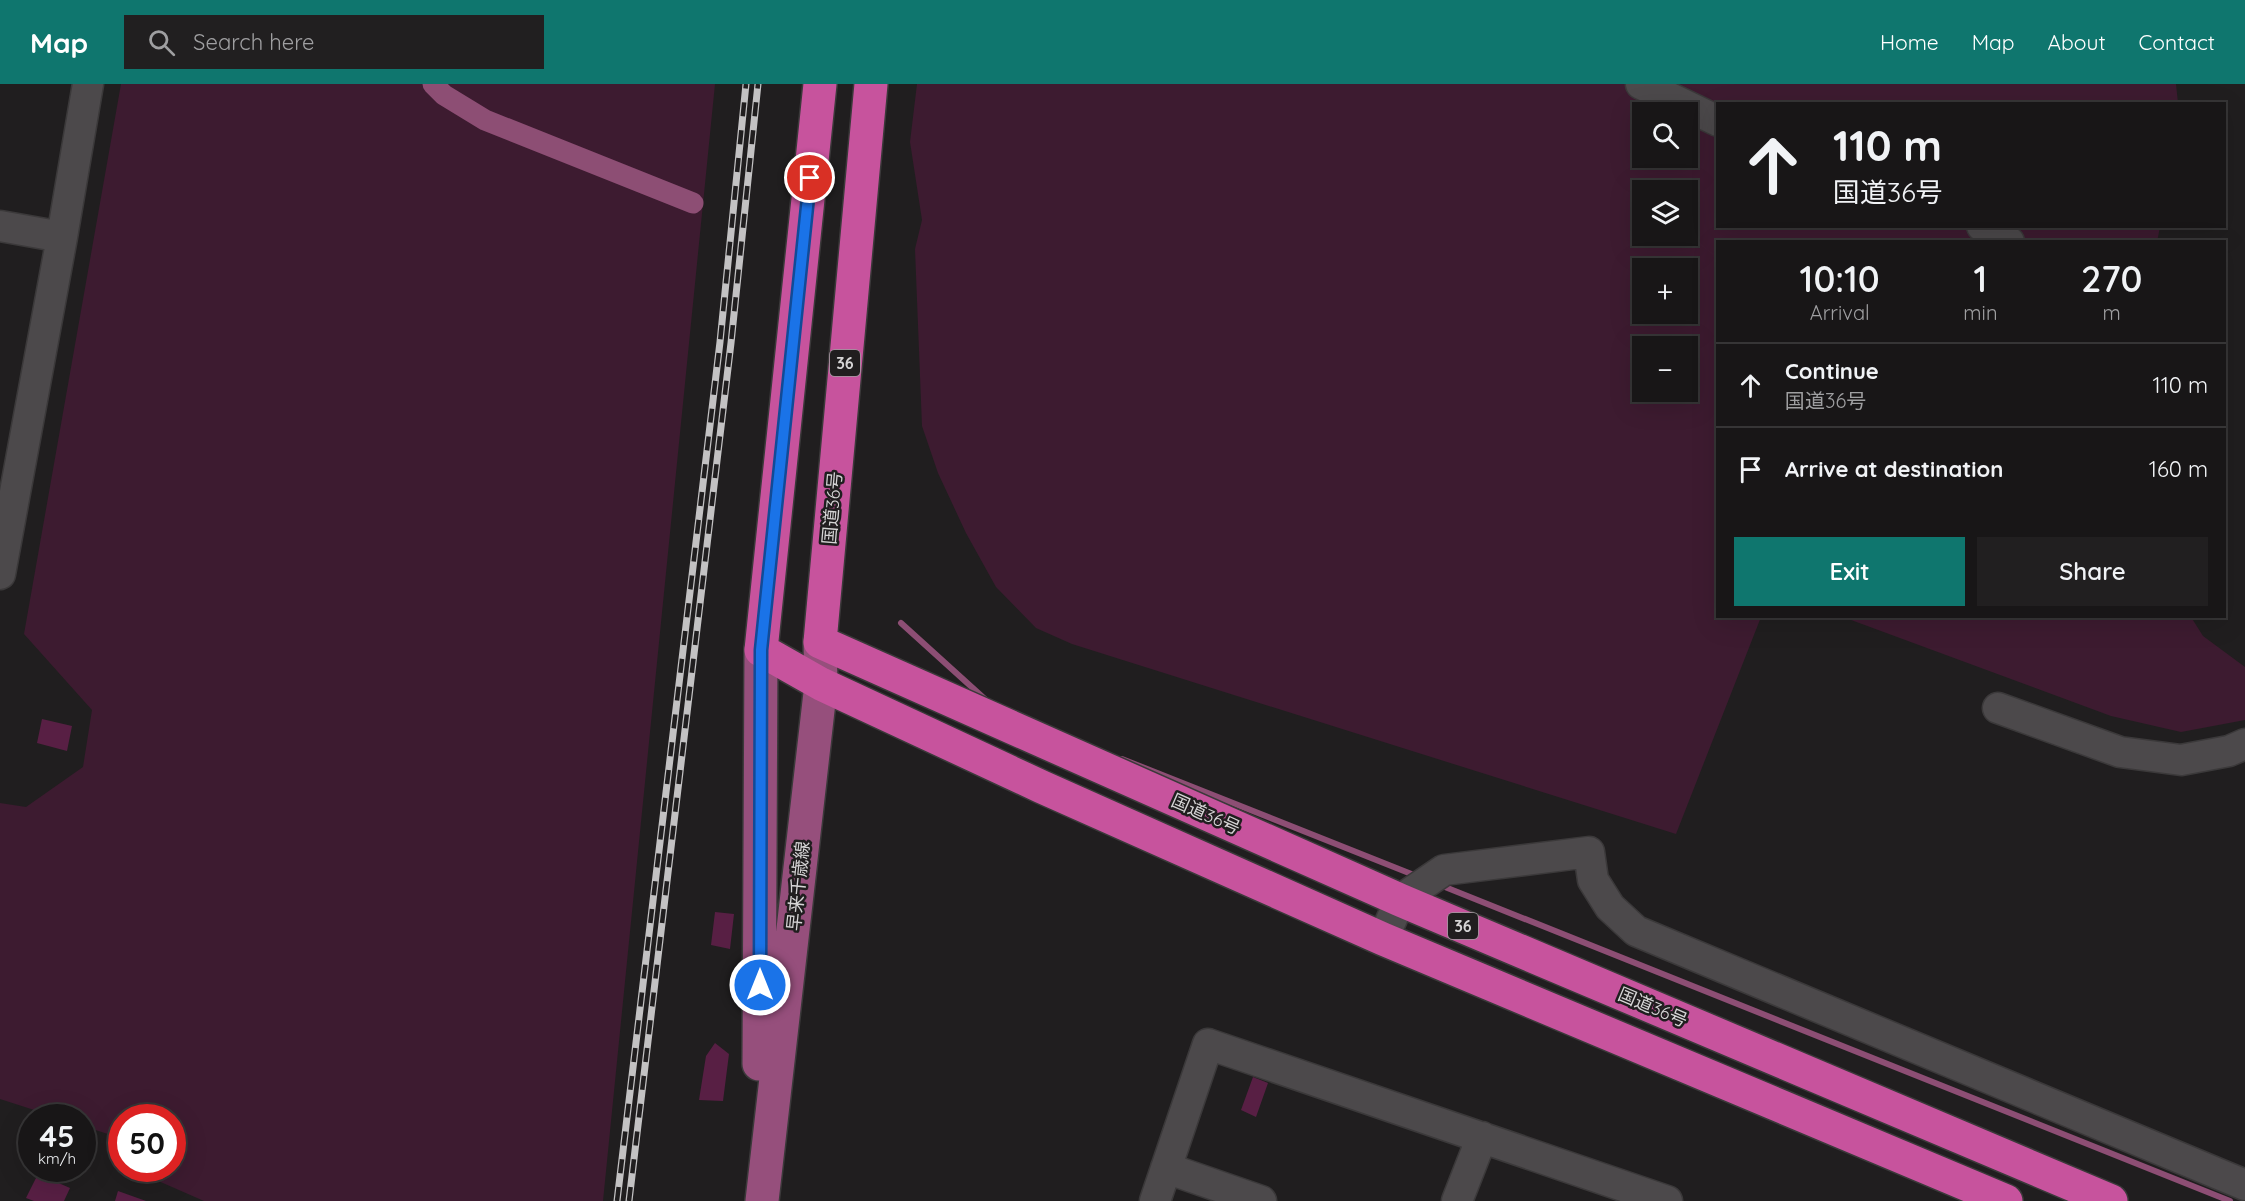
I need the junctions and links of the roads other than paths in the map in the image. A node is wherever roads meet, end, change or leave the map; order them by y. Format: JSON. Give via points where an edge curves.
{"nodes":[{"id":1,"x":88,"y":84,"type":"edge"},
{"id":2,"x":820,"y":84,"type":"edge"},
{"id":3,"x":871,"y":84,"type":"edge"},
{"id":4,"x":1641,"y":84,"type":"edge"},
{"id":5,"x":1716,"y":121,"type":"edge"},
{"id":6,"x":0,"y":226,"type":"edge"},
{"id":7,"x":1985,"y":228,"type":"edge"},
{"id":8,"x":62,"y":237,"type":"junction"},
{"id":9,"x":2005,"y":240,"type":"edge"},
{"id":10,"x":0,"y":574,"type":"edge"},
{"id":11,"x":820,"y":642,"type":"junction"},
{"id":12,"x":761,"y":650,"type":"junction"},
{"id":13,"x":821,"y":684,"type":"junction"},
{"id":14,"x":1998,"y":708,"type":"dead end"},
{"id":15,"x":2245,"y":744,"type":"edge"},
{"id":16,"x":1400,"y":900,"type":"junction"},
{"id":17,"x":1383,"y":939,"type":"junction"},
{"id":18,"x":1482,"y":1137,"type":"junction"},
{"id":19,"x":1166,"y":1168,"type":"junction"},
{"id":20,"x":2245,"y":1185,"type":"edge"},
{"id":21,"x":1617,"y":1192,"type":"edge"},
{"id":22,"x":761,"y":1201,"type":"edge"},
{"id":23,"x":1155,"y":1201,"type":"edge"},
{"id":24,"x":1261,"y":1201,"type":"edge"},
{"id":25,"x":1457,"y":1201,"type":"edge"},
{"id":26,"x":1667,"y":1201,"type":"edge"},
{"id":27,"x":2006,"y":1201,"type":"edge"},
{"id":28,"x":2111,"y":1201,"type":"edge"}],
"edges":[{"from":1,"to":8,"type":"street"},
{"from":2,"to":12,"type":"highway"},
{"from":3,"to":11,"type":"highway","name":"国道36号","number":"36"},
{"from":4,"to":5,"type":"street"},
{"from":6,"to":8,"type":"street"},
{"from":7,"to":9,"type":"street"},
{"from":8,"to":10,"type":"street"},
{"from":11,"to":12,"type":"highway"},
{"from":11,"to":13,"type":"main road","name":"早来千歳線"},
{"from":11,"to":16,"type":"highway","name":"国道36号","number":"36"},
{"from":12,"to":13,"type":"highway","number":"36"},
{"from":12,"to":22,"type":"main road","name":"早来千歳線"},
{"from":13,"to":17,"type":"highway","number":"36"},
{"from":13,"to":22,"type":"main road","name":"早来千歳線"},
{"from":14,"to":15,"type":"street","via":[[2120,752],[2181,760]]},
{"from":16,"to":17,"type":"street"},
{"from":16,"to":20,"type":"street","via":[[1444,870],[1589,852],[1593,880],[1610,907],[1636,931]]},
{"from":16,"to":28,"type":"highway","name":"国道36号","number":"36"},
{"from":17,"to":27,"type":"highway","number":"36"},
{"from":18,"to":19,"type":"street","via":[[1208,1044]]},
{"from":18,"to":21,"type":"street"},
{"from":18,"to":25,"type":"street"},
{"from":19,"to":23,"type":"street"},
{"from":19,"to":24,"type":"street"},
{"from":21,"to":26,"type":"street"}]}
